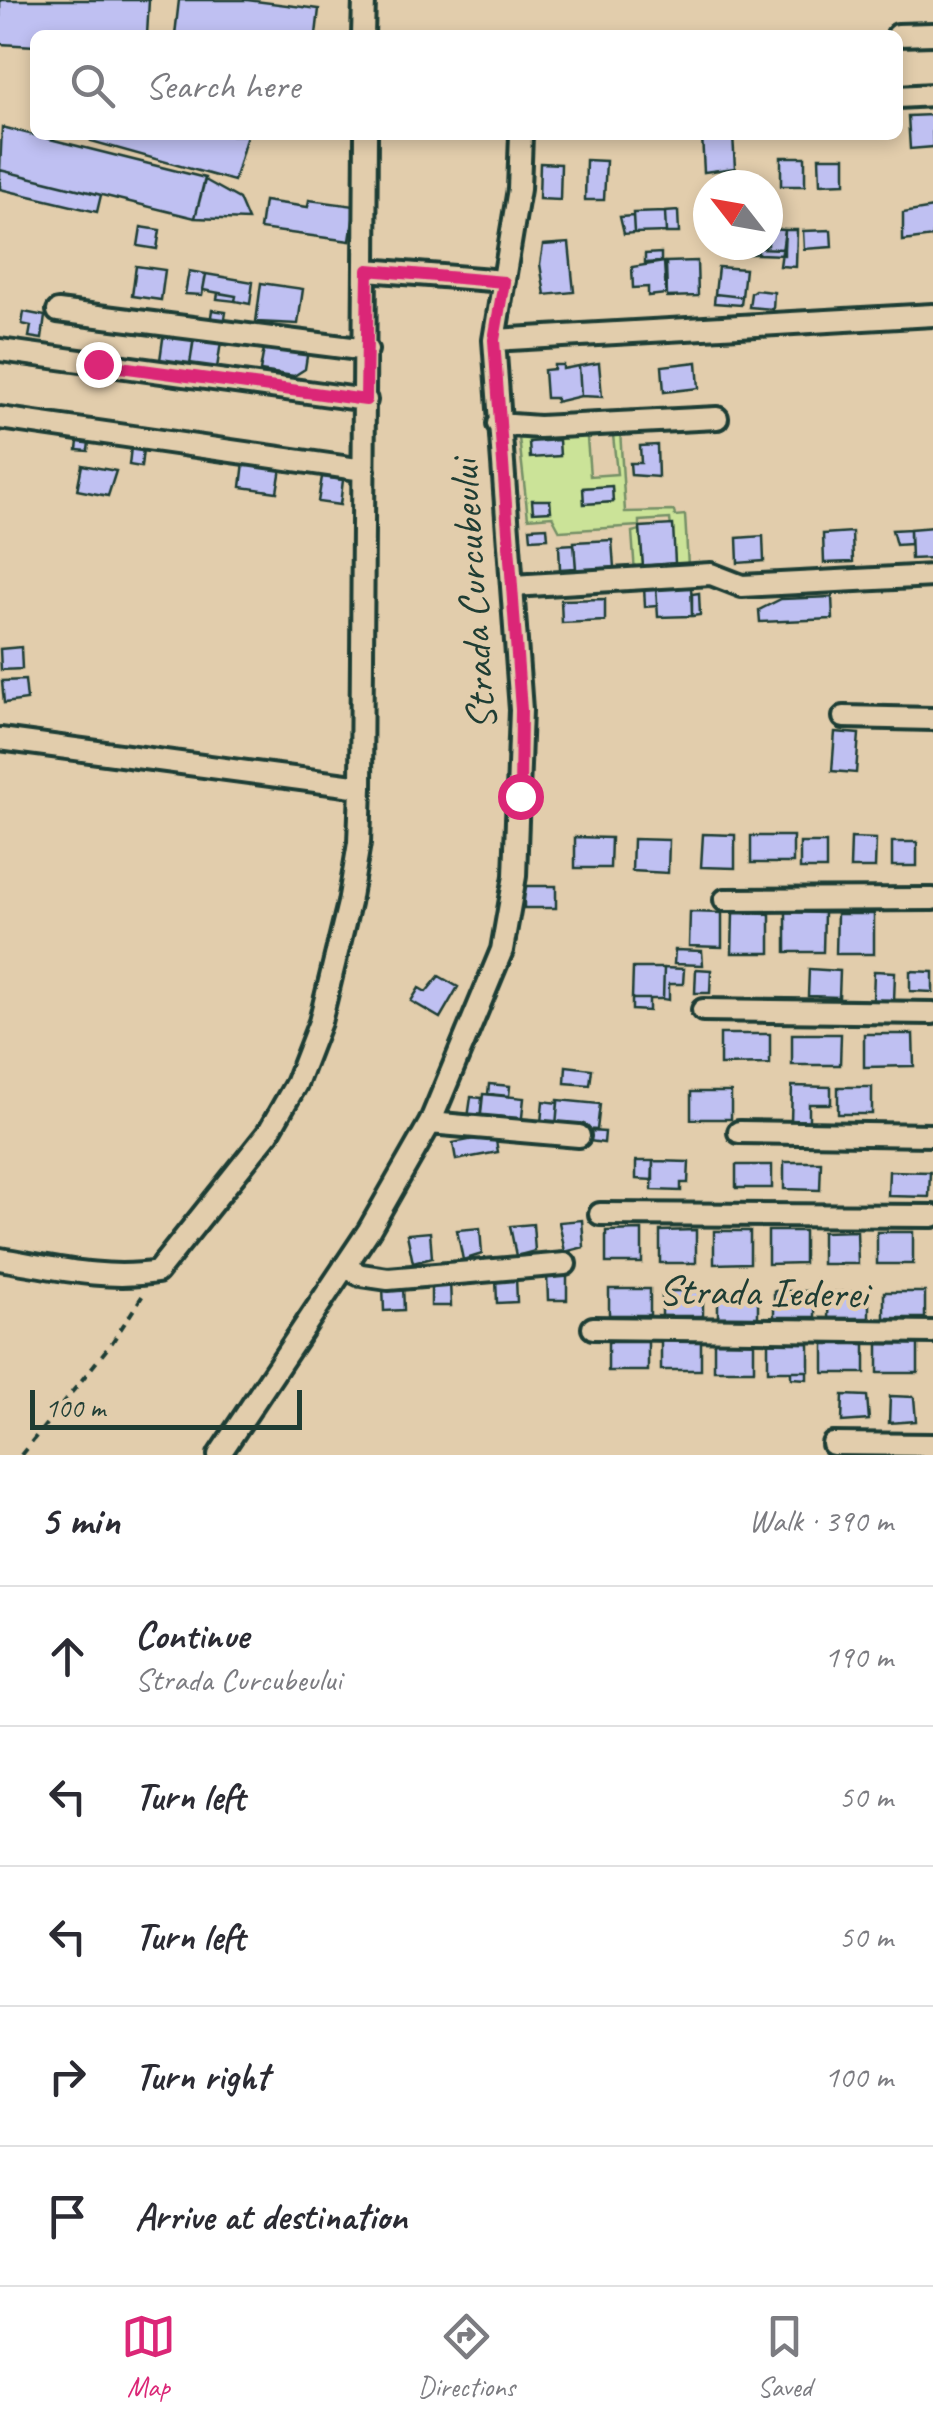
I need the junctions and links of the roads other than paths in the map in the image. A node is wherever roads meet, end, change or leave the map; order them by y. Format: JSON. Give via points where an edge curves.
{"nodes":[{"id":1,"x":364,"y":0,"type":"edge"},
{"id":2,"x":363,"y":30,"type":"edge"},
{"id":3,"x":933,"y":34,"type":"edge"},
{"id":4,"x":903,"y":36,"type":"edge"},
{"id":5,"x":933,"y":95,"type":"edge"},
{"id":6,"x":903,"y":97,"type":"edge"},
{"id":7,"x":366,"y":140,"type":"edge"},
{"id":8,"x":520,"y":140,"type":"edge"},
{"id":9,"x":368,"y":270,"type":"junction"},
{"id":10,"x":504,"y":282,"type":"junction"},
{"id":11,"x":58,"y":311,"type":"dead end"},
{"id":12,"x":933,"y":315,"type":"edge"},
{"id":13,"x":494,"y":340,"type":"junction"},
{"id":14,"x":0,"y":350,"type":"edge"},
{"id":15,"x":367,"y":350,"type":"junction"},
{"id":16,"x":366,"y":400,"type":"junction"},
{"id":17,"x":0,"y":418,"type":"edge"},
{"id":18,"x":717,"y":418,"type":"dead end"},
{"id":19,"x":498,"y":424,"type":"junction"},
{"id":20,"x":364,"y":470,"type":"junction"},
{"id":21,"x":933,"y":576,"type":"edge"},
{"id":22,"x":513,"y":586,"type":"junction"},
{"id":23,"x":844,"y":717,"type":"dead end"},
{"id":24,"x":933,"y":718,"type":"edge"},
{"id":25,"x":0,"y":740,"type":"edge"},
{"id":26,"x":361,"y":787,"type":"junction"},
{"id":27,"x":933,"y":898,"type":"edge"},
{"id":28,"x":725,"y":900,"type":"dead end"},
{"id":29,"x":703,"y":1010,"type":"dead end"},
{"id":30,"x":933,"y":1013,"type":"edge"},
{"id":31,"x":430,"y":1124,"type":"junction"},
{"id":32,"x":739,"y":1132,"type":"dead end"},
{"id":33,"x":933,"y":1134,"type":"edge"},
{"id":34,"x":579,"y":1136,"type":"dead end"},
{"id":35,"x":600,"y":1214,"type":"dead end"},
{"id":36,"x":933,"y":1216,"type":"edge"},
{"id":37,"x":0,"y":1259,"type":"edge"},
{"id":38,"x":565,"y":1264,"type":"dead end"},
{"id":39,"x":344,"y":1267,"type":"junction"},
{"id":40,"x":593,"y":1328,"type":"dead end"},
{"id":41,"x":933,"y":1332,"type":"edge"},
{"id":42,"x":833,"y":1444,"type":"dead end"},
{"id":43,"x":933,"y":1445,"type":"edge"},
{"id":44,"x":219,"y":1455,"type":"edge"}],
"edges":[{"from":1,"to":2,"type":"street"},
{"from":3,"to":4,"type":"street"},
{"from":5,"to":6,"type":"street"},
{"from":7,"to":9,"type":"street"},
{"from":8,"to":10,"type":"street","name":"Strada Curcubeului"},
{"from":9,"to":10,"type":"street"},
{"from":9,"to":15,"type":"street"},
{"from":10,"to":13,"type":"street","name":"Strada Curcubeului"},
{"from":11,"to":15,"type":"street"},
{"from":12,"to":13,"type":"street"},
{"from":13,"to":19,"type":"street","name":"Strada Curcubeului"},
{"from":14,"to":16,"type":"street"},
{"from":15,"to":16,"type":"street"},
{"from":16,"to":20,"type":"street"},
{"from":17,"to":20,"type":"street"},
{"from":18,"to":19,"type":"street"},
{"from":19,"to":22,"type":"street","name":"Strada Curcubeului"},
{"from":20,"to":26,"type":"street"},
{"from":21,"to":22,"type":"street","via":[[742,586],[711,574]]},
{"from":22,"to":31,"type":"street","name":"Strada Curcubeului","via":[[521,710],[511,912],[482,1006]]},
{"from":23,"to":24,"type":"street"},
{"from":25,"to":26,"type":"street"},
{"from":26,"to":37,"type":"street","via":[[349,903],[320,1022],[268,1133],[157,1272],[136,1276]]},
{"from":27,"to":28,"type":"street"},
{"from":29,"to":30,"type":"street"},
{"from":31,"to":34,"type":"street"},
{"from":31,"to":39,"type":"street","name":"Strada Curcubeului"},
{"from":32,"to":33,"type":"street"},
{"from":35,"to":36,"type":"street"},
{"from":38,"to":39,"type":"street","via":[[388,1279]]},
{"from":39,"to":44,"type":"street","name":"Strada Curcubeului"},
{"from":40,"to":41,"type":"street","name":"Strada Iederei"},
{"from":42,"to":43,"type":"street"}]}
